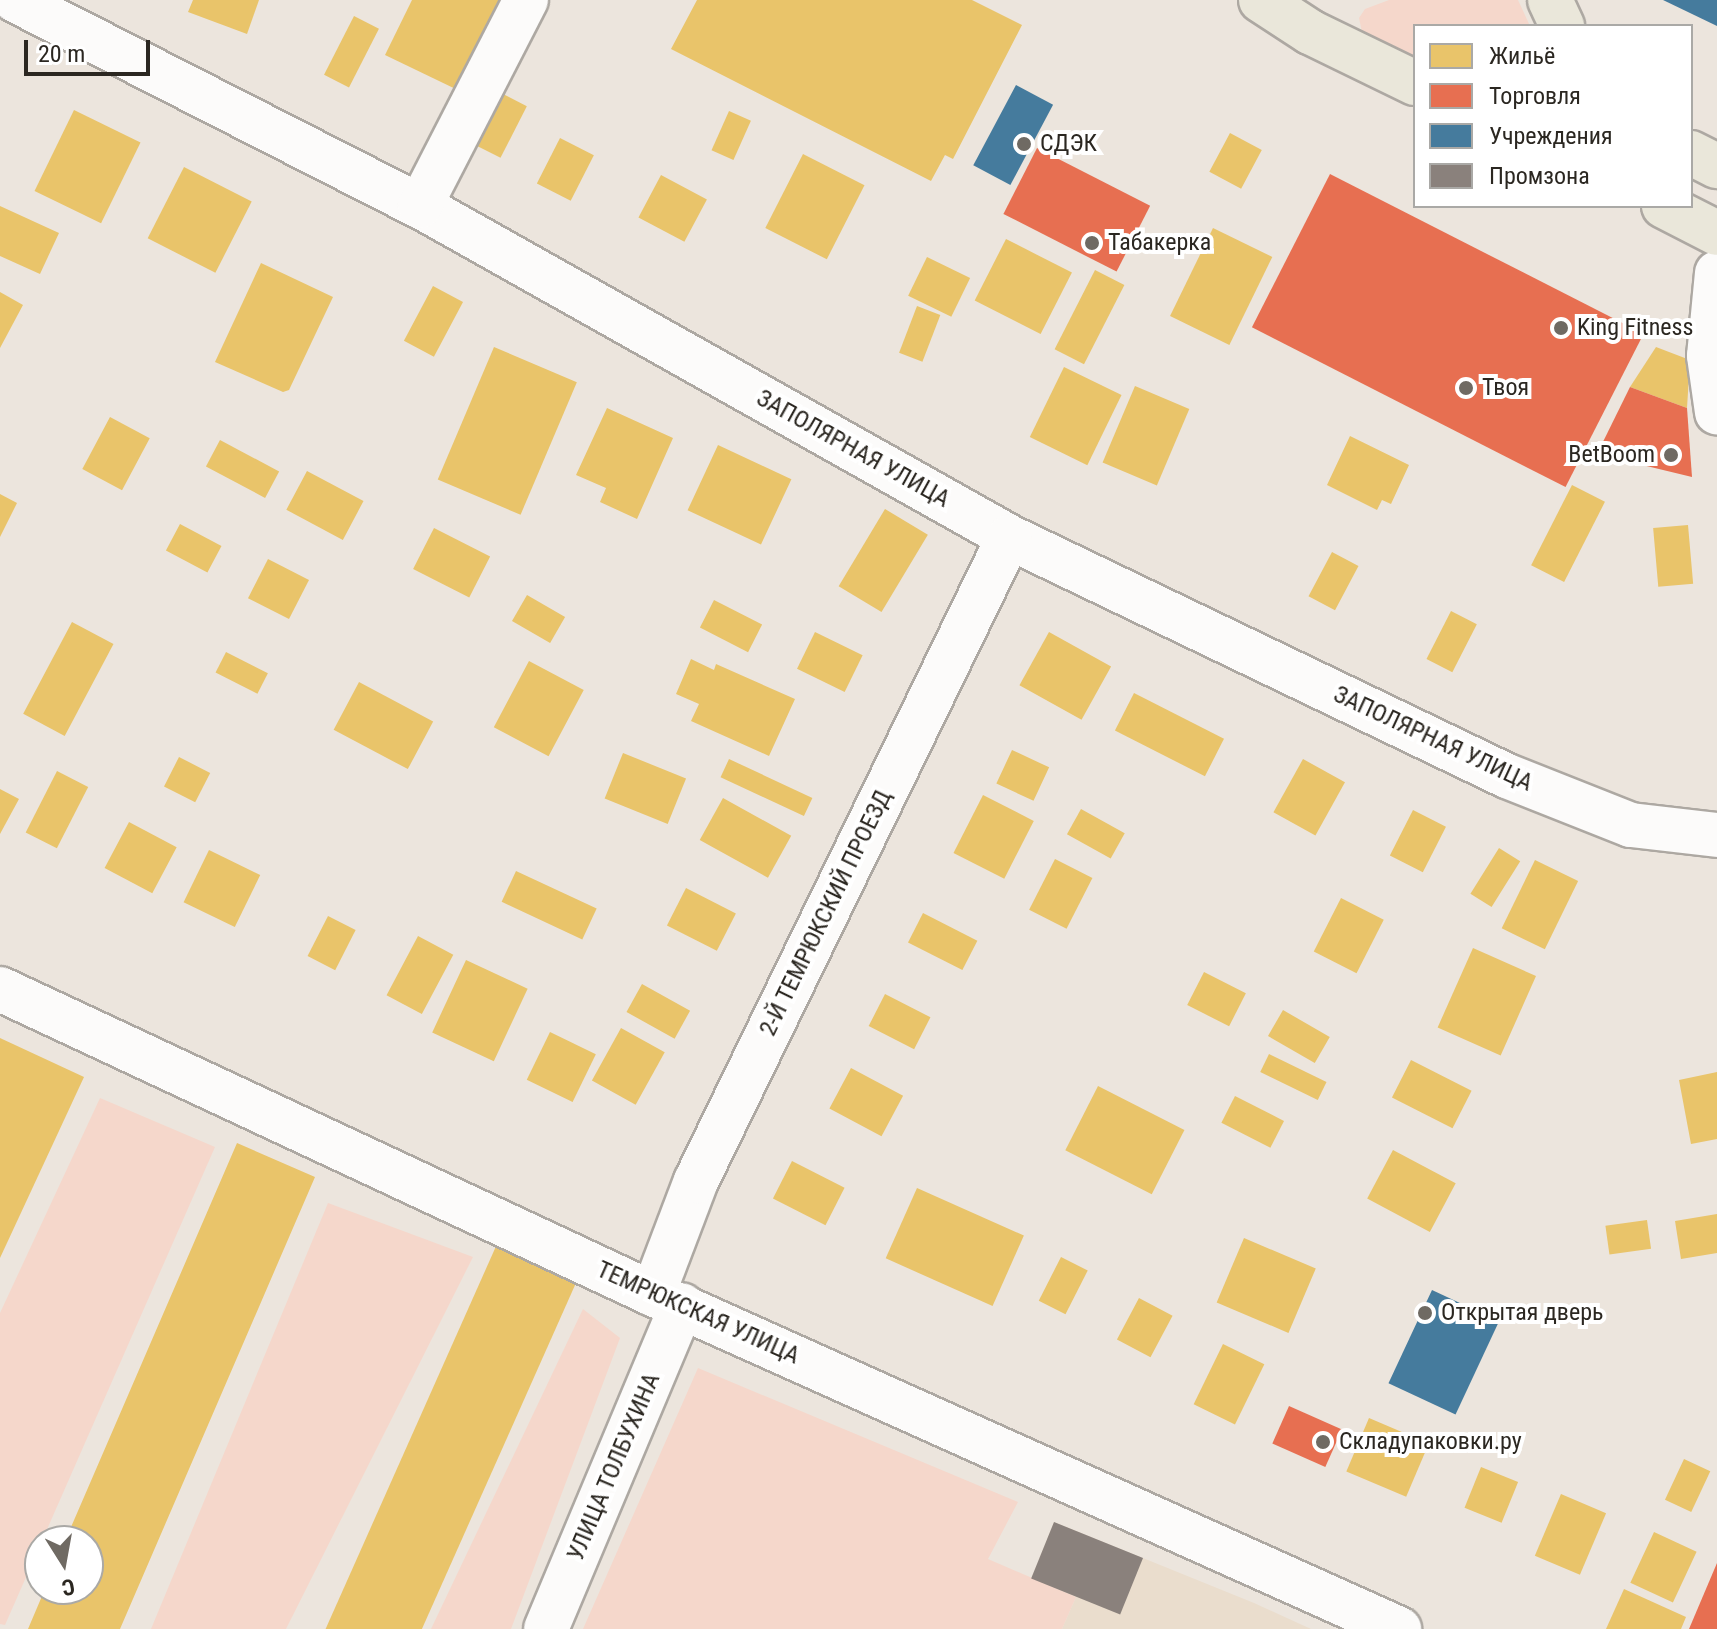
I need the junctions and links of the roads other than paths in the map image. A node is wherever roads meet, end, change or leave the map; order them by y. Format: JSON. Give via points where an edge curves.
{"nodes":[{"id":1,"x":15,"y":0,"type":"edge"},
{"id":2,"x":526,"y":0,"type":"edge"},
{"id":3,"x":1261,"y":0,"type":"edge"},
{"id":4,"x":1550,"y":0,"type":"edge"},
{"id":5,"x":1561,"y":24,"type":"edge"},
{"id":6,"x":1413,"y":82,"type":"edge"},
{"id":7,"x":1693,"y":154,"type":"edge"},
{"id":8,"x":1717,"y":166,"type":"edge"},
{"id":9,"x":420,"y":206,"type":"junction"},
{"id":10,"x":1668,"y":208,"type":"edge"},
{"id":11,"x":1717,"y":233,"type":"edge"},
{"id":12,"x":1717,"y":273,"type":"edge"},
{"id":13,"x":1717,"y":412,"type":"edge"},
{"id":14,"x":1009,"y":537,"type":"junction"},
{"id":15,"x":1717,"y":835,"type":"edge"},
{"id":16,"x":0,"y":989,"type":"edge"},
{"id":17,"x":668,"y":1300,"type":"junction"},
{"id":18,"x":546,"y":1629,"type":"edge"},
{"id":19,"x":1399,"y":1629,"type":"edge"}],
"edges":[{"from":1,"to":9,"type":"street","name":"ЗАПОЛЯРНАЯ УЛИЦА"},
{"from":2,"to":9,"type":"street"},
{"from":3,"to":6,"type":"main road","via":[[1310,32]]},
{"from":4,"to":5,"type":"main road"},
{"from":7,"to":8,"type":"main road"},
{"from":9,"to":14,"type":"street","name":"ЗАПОЛЯРНАЯ УЛИЦА"},
{"from":10,"to":11,"type":"main road"},
{"from":12,"to":13,"type":"street","via":[[1709,356]]},
{"from":14,"to":15,"type":"street","name":"ЗАПОЛЯРНАЯ УЛИЦА","via":[[1507,776],[1631,825]]},
{"from":14,"to":17,"type":"street","name":"2-Й ТЕМРЮКСКИЙ ПРОЕЗД","via":[[696,1181]]},
{"from":16,"to":17,"type":"street","name":"ТЕМРЮКСКАЯ УЛИЦА"},
{"from":17,"to":18,"type":"street","name":"УЛИЦА ТОЛБУХИНА"},
{"from":17,"to":19,"type":"street","name":"ТЕМРЮКСКАЯ УЛИЦА"}]}
